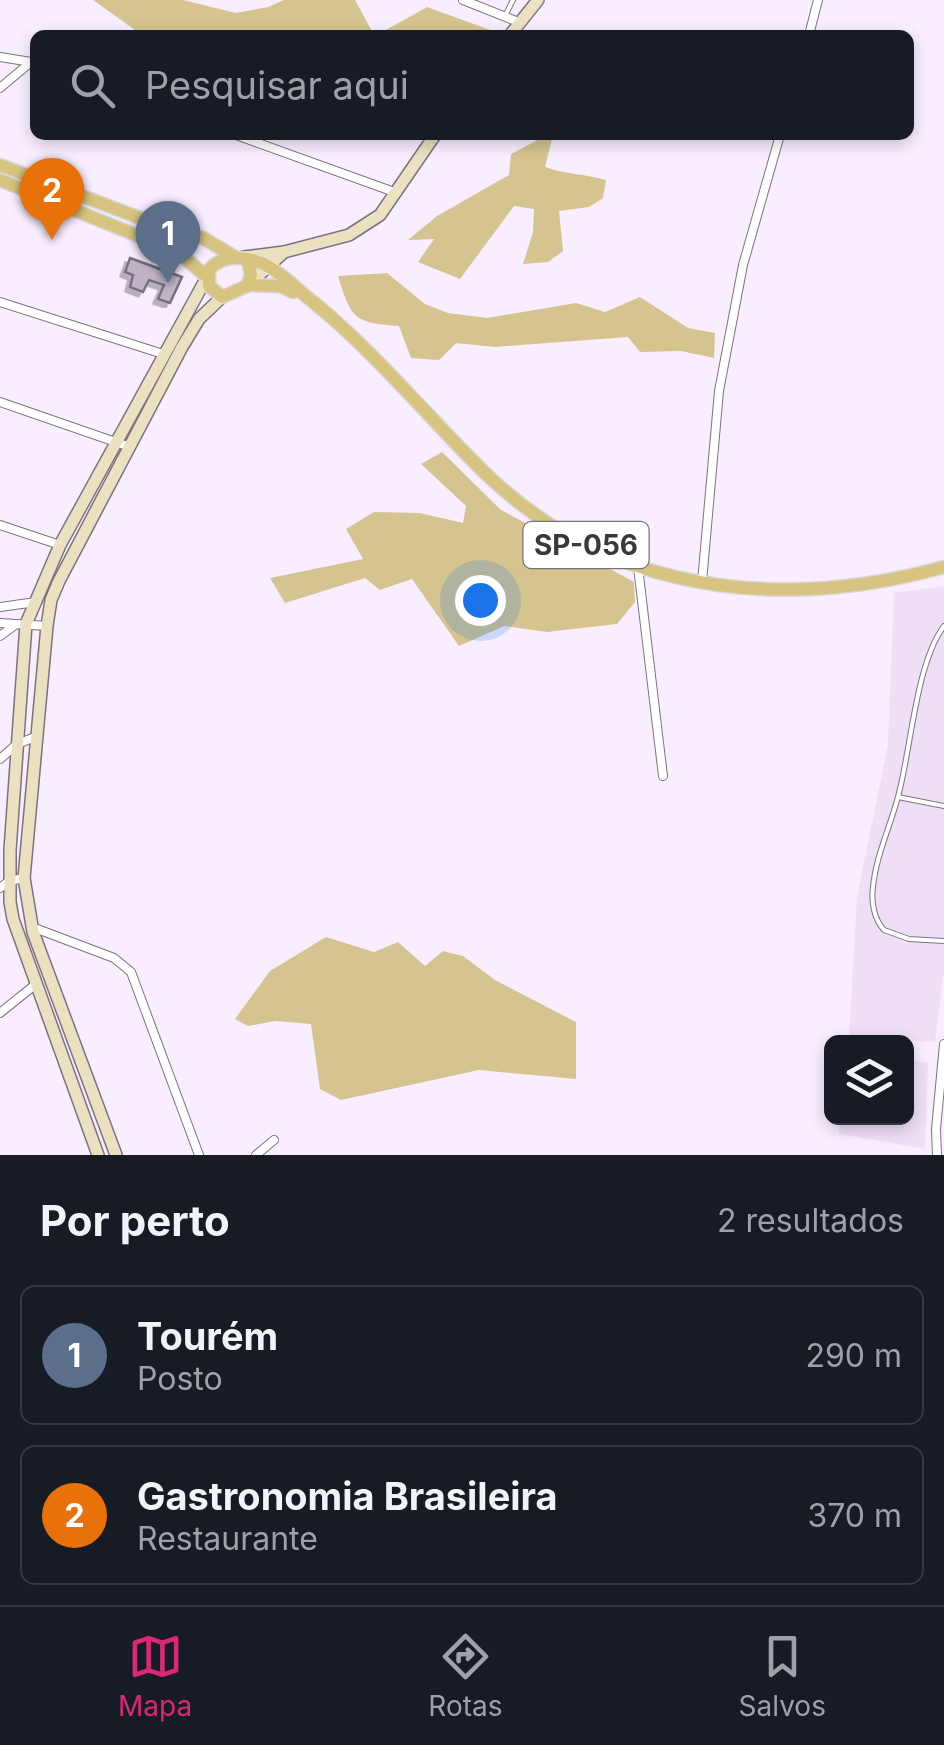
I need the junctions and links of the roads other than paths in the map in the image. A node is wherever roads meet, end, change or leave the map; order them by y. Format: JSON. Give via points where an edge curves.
{"nodes":[{"id":1,"x":463,"y":0,"type":"edge"},
{"id":2,"x":513,"y":0,"type":"edge"},
{"id":3,"x":538,"y":0,"type":"edge"},
{"id":4,"x":818,"y":0,"type":"edge"},
{"id":5,"x":477,"y":3,"type":"edge"},
{"id":6,"x":505,"y":16,"type":"junction"},
{"id":7,"x":521,"y":23,"type":"junction"},
{"id":8,"x":515,"y":30,"type":"edge"},
{"id":9,"x":810,"y":30,"type":"edge"},
{"id":10,"x":0,"y":57,"type":"edge"},
{"id":11,"x":30,"y":62,"type":"edge"},
{"id":12,"x":30,"y":65,"type":"edge"},
{"id":13,"x":0,"y":88,"type":"edge"},
{"id":14,"x":250,"y":140,"type":"edge"},
{"id":15,"x":432,"y":140,"type":"edge"},
{"id":16,"x":779,"y":140,"type":"edge"},
{"id":17,"x":0,"y":165,"type":"edge"},
{"id":18,"x":0,"y":180,"type":"edge"},
{"id":19,"x":397,"y":193,"type":"junction"},
{"id":20,"x":284,"y":252,"type":"junction"},
{"id":21,"x":243,"y":259,"type":"junction"},
{"id":22,"x":269,"y":266,"type":"junction"},
{"id":23,"x":207,"y":277,"type":"junction"},
{"id":24,"x":247,"y":286,"type":"junction"},
{"id":25,"x":222,"y":297,"type":"junction"},
{"id":26,"x":0,"y":302,"type":"edge"},
{"id":27,"x":313,"y":302,"type":"junction"},
{"id":28,"x":163,"y":354,"type":"junction"},
{"id":29,"x":0,"y":402,"type":"edge"},
{"id":30,"x":117,"y":442,"type":"junction"},
{"id":31,"x":130,"y":447,"type":"junction"},
{"id":32,"x":0,"y":525,"type":"edge"},
{"id":33,"x":60,"y":545,"type":"junction"},
{"id":34,"x":638,"y":567,"type":"junction"},
{"id":35,"x":944,"y":567,"type":"edge"},
{"id":36,"x":702,"y":583,"type":"junction"},
{"id":37,"x":50,"y":600,"type":"junction"},
{"id":38,"x":35,"y":602,"type":"junction"},
{"id":39,"x":0,"y":607,"type":"edge"},
{"id":40,"x":0,"y":623,"type":"edge"},
{"id":41,"x":20,"y":624,"type":"junction"},
{"id":42,"x":47,"y":626,"type":"junction"},
{"id":43,"x":944,"y":626,"type":"edge"},
{"id":44,"x":0,"y":636,"type":"edge"},
{"id":45,"x":38,"y":736,"type":"junction"},
{"id":46,"x":17,"y":744,"type":"junction"},
{"id":47,"x":0,"y":759,"type":"edge"},
{"id":48,"x":663,"y":776,"type":"dead end"},
{"id":49,"x":898,"y":797,"type":"junction"},
{"id":50,"x":944,"y":806,"type":"edge"},
{"id":51,"x":24,"y":878,"type":"junction"},
{"id":52,"x":4,"y":884,"type":"edge"},
{"id":53,"x":32,"y":927,"type":"junction"},
{"id":54,"x":944,"y":942,"type":"edge"},
{"id":55,"x":36,"y":984,"type":"junction"},
{"id":56,"x":0,"y":1013,"type":"edge"},
{"id":57,"x":944,"y":1044,"type":"edge"},
{"id":58,"x":274,"y":1140,"type":"dead end"},
{"id":59,"x":98,"y":1155,"type":"edge"},
{"id":60,"x":116,"y":1155,"type":"edge"},
{"id":61,"x":199,"y":1155,"type":"edge"},
{"id":62,"x":256,"y":1155,"type":"edge"},
{"id":63,"x":937,"y":1155,"type":"edge"}],
"edges":[{"from":1,"to":5,"type":"street"},
{"from":2,"to":6,"type":"lane"},
{"from":3,"to":7,"type":"street"},
{"from":4,"to":9,"type":"street"},
{"from":5,"to":6,"type":"street"},
{"from":6,"to":7,"type":"street"},
{"from":7,"to":8,"type":"street"},
{"from":10,"to":11,"type":"street"},
{"from":12,"to":13,"type":"street"},
{"from":14,"to":19,"type":"street"},
{"from":15,"to":19,"type":"street"},
{"from":16,"to":36,"type":"street","via":[[743,265],[719,391]]},
{"from":17,"to":21,"type":"main road","number":"SP-056","via":[[203,238]]},
{"from":18,"to":23,"type":"main road","via":[[178,252]]},
{"from":19,"to":20,"type":"street","via":[[380,215],[349,235]]},
{"from":20,"to":21,"type":"street"},
{"from":20,"to":22,"type":"street"},
{"from":21,"to":22,"type":"main road","number":"SP-056"},
{"from":21,"to":23,"type":"main road","via":[[213,264]]},
{"from":21,"to":24,"type":"main road","via":[[251,275]]},
{"from":22,"to":24,"type":"street"},
{"from":22,"to":27,"type":"main road","number":"SP-056"},
{"from":23,"to":25,"type":"main road"},
{"from":23,"to":28,"type":"street"},
{"from":24,"to":25,"type":"main road"},
{"from":24,"to":27,"type":"main road","via":[[280,286]]},
{"from":25,"to":31,"type":"street","via":[[189,334]]},
{"from":26,"to":28,"type":"street"},
{"from":27,"to":34,"type":"main road","number":"SP-056","via":[[508,493],[566,534]]},
{"from":28,"to":30,"type":"street"},
{"from":29,"to":30,"type":"street"},
{"from":30,"to":31,"type":"street"},
{"from":30,"to":33,"type":"street"},
{"from":31,"to":37,"type":"street"},
{"from":32,"to":33,"type":"street"},
{"from":33,"to":38,"type":"street"},
{"from":34,"to":36,"type":"main road","number":"SP-056"},
{"from":34,"to":48,"type":"street"},
{"from":35,"to":36,"type":"main road","number":"SP-056","via":[[874,585],[816,590]]},
{"from":37,"to":38,"type":"street"},
{"from":37,"to":42,"type":"street"},
{"from":38,"to":39,"type":"street"},
{"from":38,"to":41,"type":"street"},
{"from":40,"to":41,"type":"street"},
{"from":41,"to":42,"type":"street"},
{"from":41,"to":44,"type":"street"},
{"from":41,"to":46,"type":"street"},
{"from":42,"to":45,"type":"street"},
{"from":43,"to":49,"type":"lane","via":[[928,652]]},
{"from":45,"to":46,"type":"street"},
{"from":45,"to":51,"type":"street"},
{"from":46,"to":47,"type":"street"},
{"from":46,"to":52,"type":"street"},
{"from":49,"to":50,"type":"lane"},
{"from":49,"to":54,"type":"lane","via":[[873,884],[874,912],[887,932]]},
{"from":51,"to":52,"type":"street"},
{"from":51,"to":53,"type":"street"},
{"from":52,"to":55,"type":"street"},
{"from":53,"to":60,"type":"street"},
{"from":53,"to":61,"type":"street","via":[[114,958],[132,972]]},
{"from":55,"to":56,"type":"street"},
{"from":55,"to":59,"type":"street"},
{"from":57,"to":63,"type":"street"},
{"from":58,"to":62,"type":"street"}]}
